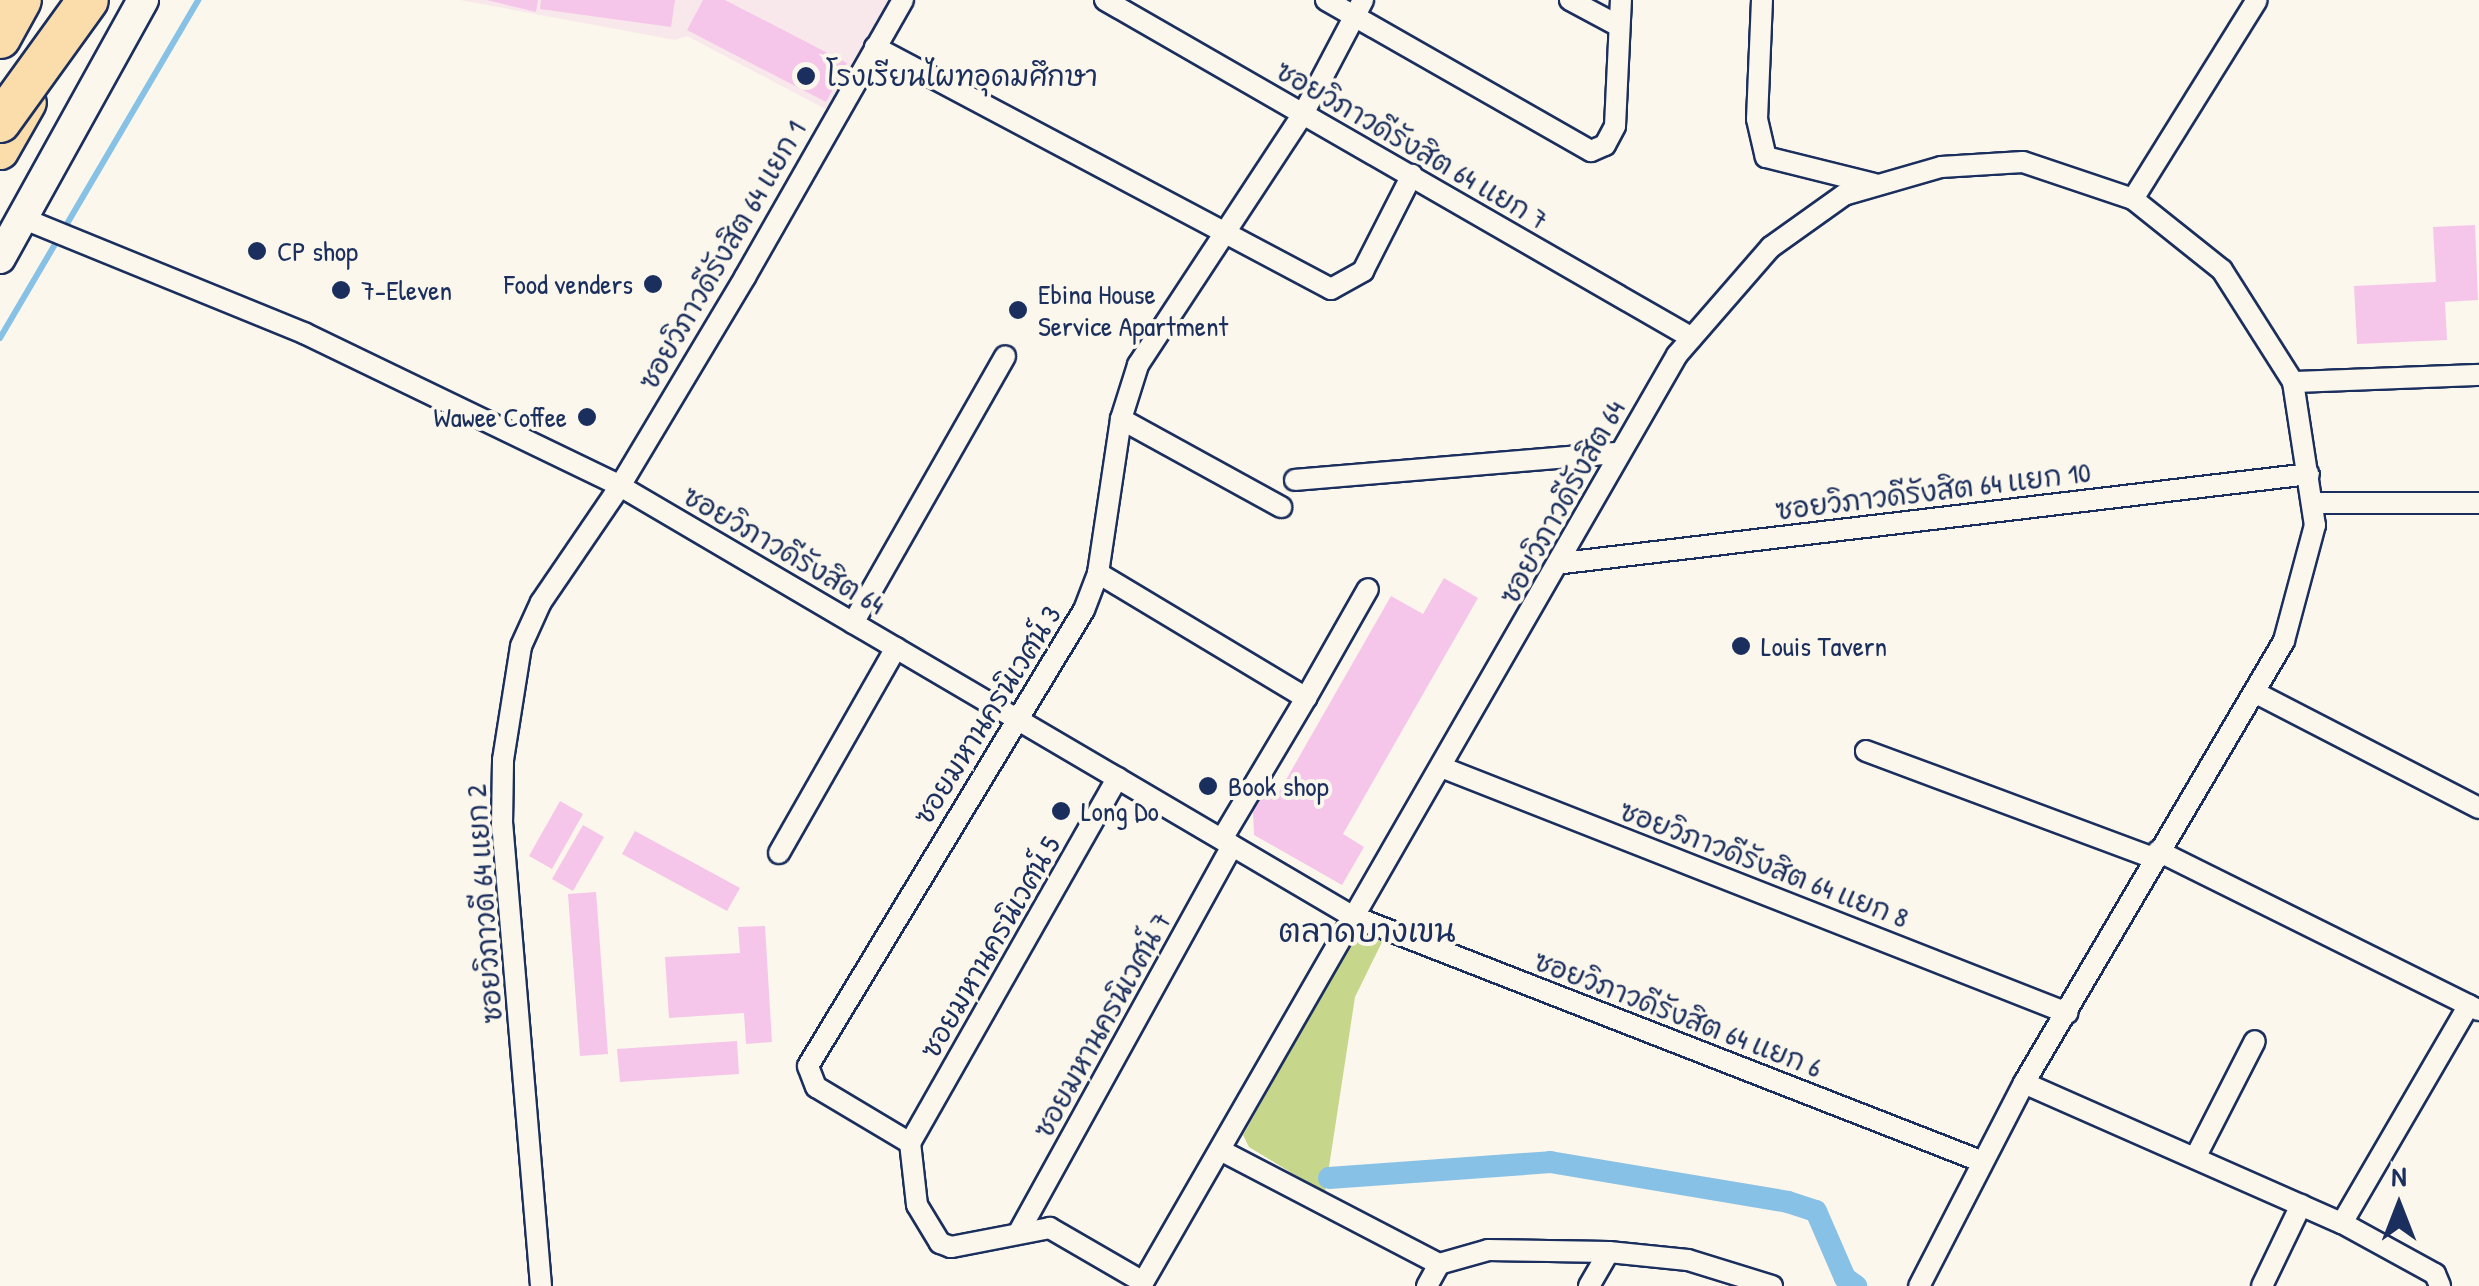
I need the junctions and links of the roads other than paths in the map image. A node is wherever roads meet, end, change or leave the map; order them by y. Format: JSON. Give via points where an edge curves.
{"nodes":[{"id":1,"x":21,"y":0,"type":"edge"},
{"id":2,"x":63,"y":0,"type":"edge"},
{"id":3,"x":86,"y":0,"type":"edge"},
{"id":4,"x":143,"y":0,"type":"edge"},
{"id":5,"x":903,"y":0,"type":"edge"},
{"id":6,"x":1104,"y":0,"type":"edge"},
{"id":7,"x":1326,"y":0,"type":"edge"},
{"id":8,"x":1570,"y":0,"type":"edge"},
{"id":9,"x":1621,"y":0,"type":"edge"},
{"id":10,"x":1762,"y":0,"type":"edge"},
{"id":11,"x":2257,"y":0,"type":"edge"},
{"id":12,"x":1359,"y":9,"type":"edge"},
{"id":13,"x":1619,"y":26,"type":"junction"},
{"id":14,"x":0,"y":38,"type":"edge"},
{"id":15,"x":875,"y":47,"type":"junction"},
{"id":16,"x":1302,"y":114,"type":"junction"},
{"id":17,"x":0,"y":120,"type":"edge"},
{"id":18,"x":0,"y":152,"type":"edge"},
{"id":19,"x":1412,"y":175,"type":"junction"},
{"id":20,"x":1874,"y":184,"type":"junction"},
{"id":21,"x":2133,"y":199,"type":"junction"},
{"id":22,"x":36,"y":222,"type":"junction"},
{"id":23,"x":1221,"y":235,"type":"junction"},
{"id":24,"x":0,"y":258,"type":"edge"},
{"id":25,"x":1692,"y":338,"type":"junction"},
{"id":26,"x":1005,"y":356,"type":"dead end"},
{"id":27,"x":2479,"y":376,"type":"edge"},
{"id":28,"x":2293,"y":382,"type":"junction"},
{"id":29,"x":1120,"y":419,"type":"junction"},
{"id":30,"x":1618,"y":453,"type":"junction"},
{"id":31,"x":2309,"y":474,"type":"junction"},
{"id":32,"x":1295,"y":480,"type":"dead end"},
{"id":33,"x":620,"y":486,"type":"junction"},
{"id":34,"x":2313,"y":503,"type":"junction"},
{"id":35,"x":2479,"y":503,"type":"edge"},
{"id":36,"x":1281,"y":508,"type":"dead end"},
{"id":37,"x":1562,"y":563,"type":"junction"},
{"id":38,"x":1098,"y":573,"type":"junction"},
{"id":39,"x":1368,"y":588,"type":"dead end"},
{"id":40,"x":853,"y":623,"type":"junction"},
{"id":41,"x":896,"y":648,"type":"junction"},
{"id":42,"x":2256,"y":694,"type":"junction"},
{"id":43,"x":1306,"y":698,"type":"junction"},
{"id":44,"x":1014,"y":717,"type":"junction"},
{"id":45,"x":1866,"y":751,"type":"dead end"},
{"id":46,"x":1440,"y":767,"type":"junction"},
{"id":47,"x":1117,"y":778,"type":"junction"},
{"id":48,"x":2479,"y":808,"type":"edge"},
{"id":49,"x":1227,"y":842,"type":"junction"},
{"id":50,"x":779,"y":852,"type":"dead end"},
{"id":51,"x":2156,"y":855,"type":"junction"},
{"id":52,"x":1352,"y":916,"type":"junction"},
{"id":53,"x":2474,"y":1008,"type":"edge"},
{"id":54,"x":2067,"y":1013,"type":"junction"},
{"id":55,"x":2255,"y":1041,"type":"dead end"},
{"id":56,"x":2024,"y":1082,"type":"junction"},
{"id":57,"x":910,"y":1143,"type":"junction"},
{"id":58,"x":1220,"y":1150,"type":"junction"},
{"id":59,"x":2196,"y":1158,"type":"junction"},
{"id":60,"x":1983,"y":1162,"type":"junction"},
{"id":61,"x":2301,"y":1204,"type":"junction"},
{"id":62,"x":2342,"y":1223,"type":"junction"},
{"id":63,"x":1020,"y":1230,"type":"junction"},
{"id":64,"x":1609,"y":1252,"type":"junction"},
{"id":65,"x":1439,"y":1264,"type":"junction"},
{"id":66,"x":1749,"y":1282,"type":"edge"},
{"id":67,"x":1142,"y":1284,"type":"edge"},
{"id":68,"x":541,"y":1286,"type":"edge"},
{"id":69,"x":1426,"y":1286,"type":"edge"},
{"id":70,"x":1590,"y":1286,"type":"edge"},
{"id":71,"x":1772,"y":1286,"type":"edge"},
{"id":72,"x":1919,"y":1286,"type":"edge"},
{"id":73,"x":2262,"y":1286,"type":"edge"},
{"id":74,"x":2440,"y":1286,"type":"edge"}],
"edges":[{"from":1,"to":14,"type":"highway"},
{"from":2,"to":17,"type":"highway","bridge":true},
{"from":3,"to":17,"type":"highway","bridge":true},
{"from":3,"to":18,"type":"highway"},
{"from":4,"to":22,"type":"main road"},
{"from":5,"to":15,"type":"street","name":"ซอยวิภาวดีรังสิต 64 แยก 1"},
{"from":6,"to":16,"type":"street","name":"ซอยวิภาวดีรังสิต 64 แยก 7"},
{"from":7,"to":12,"type":"street"},
{"from":8,"to":13,"type":"street"},
{"from":9,"to":13,"type":"street"},
{"from":10,"to":20,"type":"street","via":[[1757,119],[1766,157]]},
{"from":11,"to":21,"type":"street"},
{"from":12,"to":13,"type":"street","via":[[1590,150],[1605,145],[1615,126]]},
{"from":12,"to":16,"type":"street","name":"ซอยมหานครนิเวศน์ 3"},
{"from":15,"to":23,"type":"street"},
{"from":15,"to":33,"type":"street","name":"ซอยวิภาวดีรังสิต 64 แยก 1"},
{"from":16,"to":19,"type":"street","name":"ซอยวิภาวดีรังสิต 64 แยก 7"},
{"from":16,"to":23,"type":"street","name":"ซอยมหานครนิเวศน์ 3"},
{"from":19,"to":23,"type":"street","via":[[1363,271],[1331,288]]},
{"from":19,"to":25,"type":"street","name":"ซอยวิภาวดีรังสิต 64 แยก 7"},
{"from":20,"to":21,"type":"street","name":"ซอยวิภาวดีรังสิต 64","via":[[1941,167],[2023,162]]},
{"from":20,"to":25,"type":"street","name":"ซอยวิภาวดีรังสิต 64","via":[[1844,194],[1771,247]]},
{"from":21,"to":28,"type":"street","name":"ซอยวิภาวดีรังสิต 64","via":[[2222,270]]},
{"from":22,"to":24,"type":"main road"},
{"from":22,"to":33,"type":"street","name":"ซอยวิภาวดีรังสิต 64","via":[[401,376]]},
{"from":23,"to":29,"type":"street","name":"ซอยมหานครนิเวศน์ 3","via":[[1138,365]]},
{"from":25,"to":30,"type":"street","name":"ซอยวิภาวดีรังสิต 64"},
{"from":26,"to":40,"type":"street"},
{"from":27,"to":28,"type":"street"},
{"from":28,"to":31,"type":"street","name":"ซอยวิภาวดีรังสิต 64"},
{"from":29,"to":36,"type":"street"},
{"from":29,"to":38,"type":"street","name":"ซอยมหานครนิเวศน์ 3"},
{"from":30,"to":32,"type":"street"},
{"from":30,"to":37,"type":"street","name":"ซอยวิภาวดีรังสิต 64"},
{"from":31,"to":34,"type":"street","name":"ซอยวิภาวดีรังสิต 64"},
{"from":31,"to":37,"type":"street","name":"ซอยวิภาวดีรังสิต 64 แยก 10"},
{"from":33,"to":40,"type":"street","name":"ซอยวิภาวดีรังสิต 64"},
{"from":33,"to":68,"type":"street","name":"ซอยวิภาวดี 64 แยก 2","via":[[540,602],[521,646],[510,698],[502,825]]},
{"from":34,"to":35,"type":"street"},
{"from":34,"to":42,"type":"street","name":"ซอยวิภาวดีรังสิต 64","via":[[2315,524],[2284,641]]},
{"from":37,"to":46,"type":"street","name":"ซอยวิภาวดีรังสิต 64"},
{"from":38,"to":43,"type":"street"},
{"from":38,"to":44,"type":"street","name":"ซอยมหานครนิเวศน์ 3","via":[[1057,658]]},
{"from":39,"to":43,"type":"street","name":"ซอยมหานครนิเวศน์ 7"},
{"from":40,"to":41,"type":"street","name":"ซอยวิภาวดีรังสิต 64"},
{"from":41,"to":44,"type":"street","name":"ซอยวิภาวดีรังสิต 64"},
{"from":41,"to":50,"type":"street"},
{"from":42,"to":48,"type":"street"},
{"from":42,"to":51,"type":"street","name":"ซอยวิภาวดีรังสิต 64"},
{"from":43,"to":49,"type":"street","name":"ซอยมหานครนิเวศน์ 7"},
{"from":44,"to":47,"type":"street","name":"ซอยวิภาวดีรังสิต 64"},
{"from":44,"to":57,"type":"street","name":"ซอยมหานครนิเวศน์ 3","via":[[808,1076]]},
{"from":45,"to":51,"type":"street"},
{"from":46,"to":52,"type":"street","name":"ซอยวิภาวดีรังสิต 64"},
{"from":46,"to":54,"type":"street","name":"ซอยวิภาวดีรังสิต 64 แยก 8"},
{"from":47,"to":49,"type":"street","name":"ซอยวิภาวดีรังสิต 64"},
{"from":47,"to":57,"type":"street","name":"ซอยมหานครนิเวศน์ 5"},
{"from":49,"to":52,"type":"street","name":"ซอยวิภาวดีรังสิต 64"},
{"from":49,"to":63,"type":"street","name":"ซอยมหานครนิเวศน์ 7"},
{"from":51,"to":53,"type":"street"},
{"from":51,"to":54,"type":"street","name":"ซอยวิภาวดีรังสิต 64"},
{"from":52,"to":58,"type":"street"},
{"from":52,"to":60,"type":"street","name":"ซอยวิภาวดีรังสิต 64 แยก 6"},
{"from":53,"to":62,"type":"street"},
{"from":54,"to":56,"type":"street","name":"ซอยวิภาวดีรังสิต 64"},
{"from":55,"to":59,"type":"street"},
{"from":56,"to":59,"type":"street"},
{"from":56,"to":60,"type":"street","name":"ซอยวิภาวดีรังสิต 64"},
{"from":57,"to":63,"type":"street","via":[[917,1205],[940,1243],[951,1247]]},
{"from":58,"to":65,"type":"street"},
{"from":58,"to":67,"type":"street"},
{"from":59,"to":61,"type":"street"},
{"from":60,"to":72,"type":"street","name":"ซอยวิภาวดีรังสิต 64"},
{"from":61,"to":62,"type":"street"},
{"from":61,"to":73,"type":"street"},
{"from":62,"to":74,"type":"street","via":[[2435,1274]]},
{"from":63,"to":67,"type":"street","via":[[1050,1228]]},
{"from":64,"to":65,"type":"street","via":[[1488,1250]]},
{"from":64,"to":66,"type":"street","via":[[1688,1260]]},
{"from":64,"to":70,"type":"street"},
{"from":65,"to":69,"type":"street"},
{"from":66,"to":71,"type":"street"}]}
